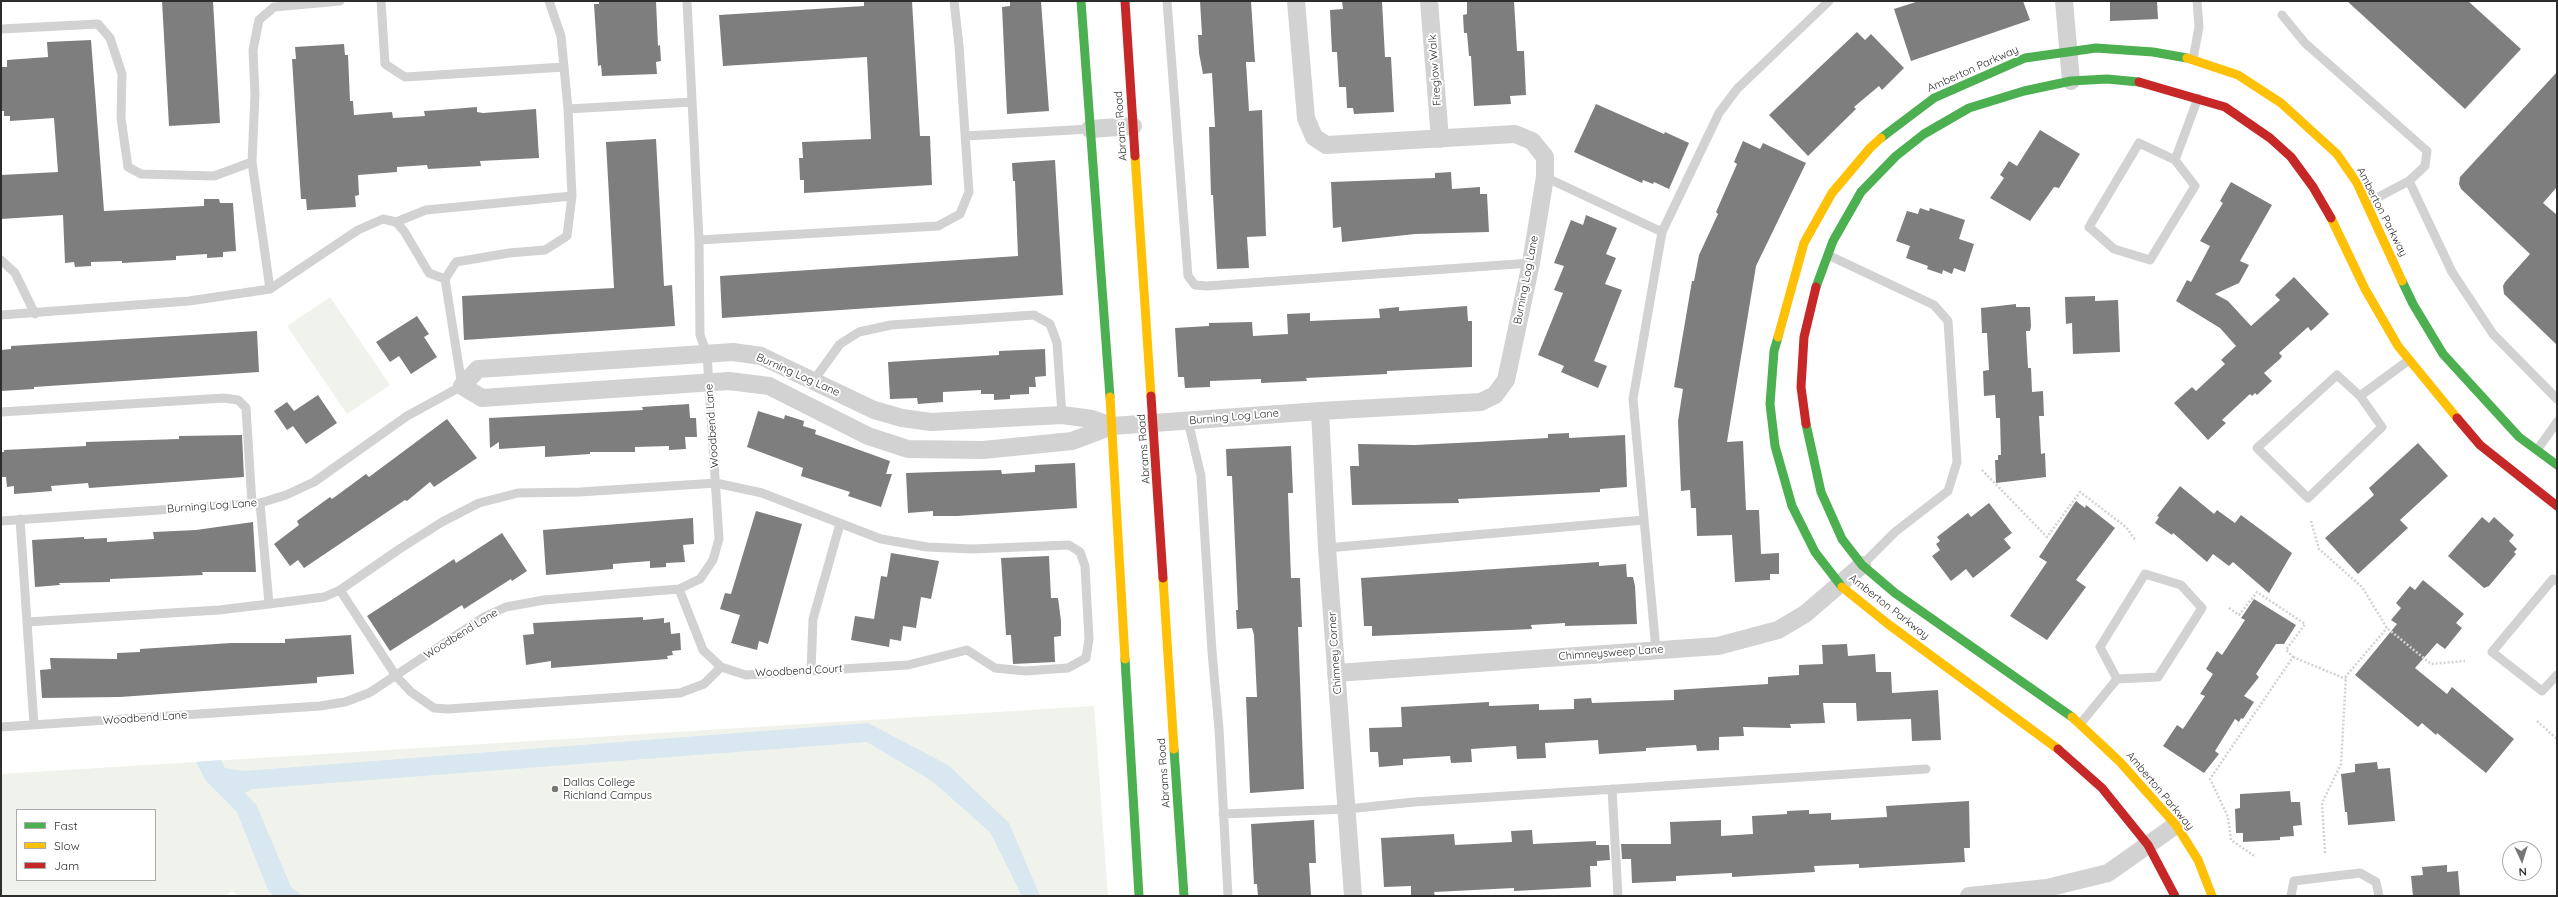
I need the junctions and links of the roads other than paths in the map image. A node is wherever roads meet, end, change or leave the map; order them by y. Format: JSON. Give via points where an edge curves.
{"nodes":[{"id":1,"x":340,"y":1,"type":"edge"},
{"id":2,"x":381,"y":1,"type":"edge"},
{"id":3,"x":549,"y":1,"type":"edge"},
{"id":4,"x":687,"y":1,"type":"edge"},
{"id":5,"x":954,"y":1,"type":"edge"},
{"id":6,"x":1081,"y":1,"type":"edge"},
{"id":7,"x":1125,"y":1,"type":"edge"},
{"id":8,"x":1168,"y":1,"type":"edge"},
{"id":9,"x":1296,"y":1,"type":"edge"},
{"id":10,"x":1429,"y":1,"type":"edge"},
{"id":11,"x":1829,"y":1,"type":"edge"},
{"id":12,"x":2064,"y":1,"type":"edge"},
{"id":13,"x":2197,"y":1,"type":"edge"},
{"id":14,"x":2282,"y":15,"type":"dead end"},
{"id":15,"x":1,"y":29,"type":"edge"},
{"id":16,"x":2068,"y":50,"type":"junction"},
{"id":17,"x":2193,"y":59,"type":"junction"},
{"id":18,"x":564,"y":67,"type":"junction"},
{"id":19,"x":2070,"y":81,"type":"junction"},
{"id":20,"x":2198,"y":98,"type":"junction"},
{"id":21,"x":692,"y":102,"type":"junction"},
{"id":22,"x":568,"y":109,"type":"junction"},
{"id":23,"x":1133,"y":126,"type":"junction"},
{"id":24,"x":1090,"y":129,"type":"junction"},
{"id":25,"x":966,"y":136,"type":"junction"},
{"id":26,"x":1440,"y":139,"type":"junction"},
{"id":27,"x":2175,"y":160,"type":"junction"},
{"id":28,"x":252,"y":162,"type":"junction"},
{"id":29,"x":1545,"y":178,"type":"junction"},
{"id":30,"x":2409,"y":181,"type":"junction"},
{"id":31,"x":572,"y":196,"type":"junction"},
{"id":32,"x":2367,"y":203,"type":"junction"},
{"id":33,"x":396,"y":222,"type":"junction"},
{"id":34,"x":1662,"y":232,"type":"junction"},
{"id":35,"x":699,"y":240,"type":"junction"},
{"id":36,"x":1827,"y":255,"type":"junction"},
{"id":37,"x":1,"y":260,"type":"edge"},
{"id":38,"x":1530,"y":263,"type":"junction"},
{"id":39,"x":445,"y":279,"type":"junction"},
{"id":40,"x":270,"y":289,"type":"junction"},
{"id":41,"x":35,"y":314,"type":"junction"},
{"id":42,"x":1,"y":315,"type":"edge"},
{"id":43,"x":707,"y":354,"type":"junction"},
{"id":44,"x":2409,"y":360,"type":"junction"},
{"id":45,"x":814,"y":380,"type":"junction"},
{"id":46,"x":709,"y":383,"type":"junction"},
{"id":47,"x":462,"y":386,"type":"junction"},
{"id":48,"x":2360,"y":396,"type":"junction"},
{"id":49,"x":2557,"y":399,"type":"edge"},
{"id":50,"x":1320,"y":410,"type":"junction"},
{"id":51,"x":1,"y":412,"type":"edge"},
{"id":52,"x":1062,"y":415,"type":"junction"},
{"id":53,"x":1188,"y":421,"type":"junction"},
{"id":54,"x":2557,"y":422,"type":"edge"},
{"id":55,"x":1154,"y":424,"type":"junction"},
{"id":56,"x":1112,"y":426,"type":"junction"},
{"id":57,"x":2537,"y":450,"type":"junction"},
{"id":58,"x":2557,"y":465,"type":"edge"},
{"id":59,"x":716,"y":484,"type":"junction"},
{"id":60,"x":256,"y":504,"type":"junction"},
{"id":61,"x":2557,"y":506,"type":"edge"},
{"id":62,"x":20,"y":519,"type":"junction"},
{"id":63,"x":1644,"y":520,"type":"junction"},
{"id":64,"x":1,"y":521,"type":"edge"},
{"id":65,"x":840,"y":524,"type":"junction"},
{"id":66,"x":1327,"y":548,"type":"junction"},
{"id":67,"x":1862,"y":565,"type":"junction"},
{"id":68,"x":2557,"y":581,"type":"edge"},
{"id":69,"x":1840,"y":585,"type":"junction"},
{"id":70,"x":679,"y":589,"type":"junction"},
{"id":71,"x":340,"y":590,"type":"junction"},
{"id":72,"x":269,"y":604,"type":"junction"},
{"id":73,"x":27,"y":622,"type":"junction"},
{"id":74,"x":1656,"y":650,"type":"junction"},
{"id":75,"x":721,"y":667,"type":"junction"},
{"id":76,"x":811,"y":671,"type":"junction"},
{"id":77,"x":1336,"y":673,"type":"junction"},
{"id":78,"x":396,"y":676,"type":"junction"},
{"id":79,"x":2557,"y":676,"type":"edge"},
{"id":80,"x":2118,"y":679,"type":"junction"},
{"id":81,"x":2081,"y":723,"type":"junction"},
{"id":82,"x":34,"y":725,"type":"junction"},
{"id":83,"x":1,"y":727,"type":"edge"},
{"id":84,"x":1926,"y":769,"type":"dead end"},
{"id":85,"x":1612,"y":789,"type":"junction"},
{"id":86,"x":1348,"y":809,"type":"junction"},
{"id":87,"x":1223,"y":814,"type":"junction"},
{"id":88,"x":2176,"y":826,"type":"junction"},
{"id":89,"x":2148,"y":845,"type":"junction"},
{"id":90,"x":2048,"y":892,"type":"edge"},
{"id":91,"x":1139,"y":896,"type":"edge"},
{"id":92,"x":1184,"y":896,"type":"edge"},
{"id":93,"x":1228,"y":896,"type":"edge"},
{"id":94,"x":1353,"y":896,"type":"edge"},
{"id":95,"x":1618,"y":896,"type":"edge"},
{"id":96,"x":1969,"y":896,"type":"edge"},
{"id":97,"x":2174,"y":896,"type":"edge"},
{"id":98,"x":2212,"y":896,"type":"edge"},
{"id":99,"x":2291,"y":896,"type":"edge"},
{"id":100,"x":2379,"y":896,"type":"edge"}],
"edges":[{"from":1,"to":28,"type":"lane","via":[[274,7],[258,20],[253,50],[255,94]]},
{"from":2,"to":18,"type":"lane","via":[[384,64],[405,77]]},
{"from":3,"to":18,"type":"lane","via":[[561,36]]},
{"from":4,"to":21,"type":"lane","name":"Woodbend Lane"},
{"from":5,"to":25,"type":"lane"},
{"from":6,"to":24,"type":"street"},
{"from":7,"to":23,"type":"street","name":"Abrams Road"},
{"from":8,"to":38,"type":"lane","via":[[1188,276],[1195,285]]},
{"from":9,"to":26,"type":"street","name":"Burning Log Lane","via":[[1306,118],[1314,137],[1326,145]]},
{"from":10,"to":26,"type":"street","name":"Fireglow Walk"},
{"from":11,"to":34,"type":"lane","via":[[1737,90],[1719,113]]},
{"from":12,"to":16,"type":"street"},
{"from":13,"to":17,"type":"lane","via":[[2199,26]]},
{"from":14,"to":30,"type":"lane","via":[[2305,43],[2427,151],[2424,166]]},
{"from":15,"to":28,"type":"lane","via":[[98,24],[110,38],[122,74],[121,118],[128,167],[142,174],[214,176]]},
{"from":16,"to":17,"type":"street","name":"Amberton Parkway","via":[[2132,50]]},
{"from":16,"to":19,"type":"street"},
{"from":16,"to":69,"type":"street","name":"Amberton Parkway","via":[[2025,58],[1934,98],[1899,123],[1870,148],[1832,193],[1804,243],[1774,351],[1771,411],[1775,446],[1792,506],[1816,552]]},
{"from":17,"to":32,"type":"street","name":"Amberton Parkway","via":[[2238,75],[2281,103],[2337,154]]},
{"from":18,"to":22,"type":"lane"},
{"from":19,"to":20,"type":"street","name":"Amberton Parkway","via":[[2107,79],[2140,82]]},
{"from":19,"to":36,"type":"street","name":"Amberton Parkway","via":[[2024,91],[1969,108],[1924,134],[1896,156],[1861,192],[1843,220]]},
{"from":20,"to":27,"type":"lane"},
{"from":20,"to":44,"type":"street","name":"Amberton Parkway","via":[[2225,107],[2251,123],[2291,157],[2325,205],[2365,289]]},
{"from":21,"to":22,"type":"lane"},
{"from":21,"to":35,"type":"lane","name":"Woodbend Lane"},
{"from":22,"to":31,"type":"lane"},
{"from":23,"to":24,"type":"street"},
{"from":23,"to":55,"type":"street","name":"Abrams Road"},
{"from":24,"to":25,"type":"lane"},
{"from":24,"to":56,"type":"street"},
{"from":25,"to":35,"type":"lane","via":[[969,192],[960,214],[938,226]]},
{"from":26,"to":29,"type":"street","name":"Burning Log Lane","via":[[1515,134],[1532,141],[1545,157]]},
{"from":27,"to":27,"type":"lane","via":[[2139,143],[2089,227],[2114,249],[2150,260],[2195,186]]},
{"from":28,"to":40,"type":"lane"},
{"from":29,"to":34,"type":"lane"},
{"from":29,"to":38,"type":"street","name":"Burning Log Lane"},
{"from":30,"to":32,"type":"lane"},
{"from":30,"to":49,"type":"lane","via":[[2452,272],[2493,334]]},
{"from":31,"to":33,"type":"lane","via":[[426,210]]},
{"from":31,"to":39,"type":"lane","via":[[567,236],[545,250],[456,262]]},
{"from":32,"to":57,"type":"street","name":"Amberton Parkway","via":[[2413,304],[2443,354],[2519,437]]},
{"from":33,"to":39,"type":"lane","via":[[429,273]]},
{"from":33,"to":40,"type":"lane","via":[[383,219],[358,230]]},
{"from":34,"to":63,"type":"lane","via":[[1633,399]]},
{"from":35,"to":43,"type":"lane","name":"Woodbend Lane","via":[[700,335]]},
{"from":36,"to":67,"type":"street","name":"Amberton Parkway","via":[[1816,285],[1804,337],[1801,387],[1807,432],[1821,492],[1842,539]]},
{"from":36,"to":67,"type":"lane","via":[[1934,305],[1948,321],[1957,462],[1948,491],[1895,532]]},
{"from":37,"to":41,"type":"lane","via":[[16,273]]},
{"from":38,"to":50,"type":"street","name":"Burning Log Lane","via":[[1506,380],[1495,395],[1481,402]]},
{"from":39,"to":47,"type":"lane"},
{"from":40,"to":41,"type":"lane","via":[[189,301]]},
{"from":41,"to":42,"type":"lane"},
{"from":43,"to":45,"type":"street","name":"Burning Log Lane","via":[[733,352],[761,356]]},
{"from":43,"to":46,"type":"lane","name":"Woodbend Lane"},
{"from":43,"to":47,"type":"street","name":"Burning Log Lane","via":[[478,369]]},
{"from":44,"to":48,"type":"lane"},
{"from":44,"to":61,"type":"street","name":"Amberton Parkway","via":[[2480,446]]},
{"from":45,"to":52,"type":"street","name":"Burning Log Lane","via":[[874,410],[902,418],[931,422]]},
{"from":45,"to":52,"type":"lane","via":[[840,344],[859,332],[891,325],[1034,316],[1050,324],[1057,343]]},
{"from":46,"to":47,"type":"street","name":"Burning Log Lane","via":[[482,398]]},
{"from":46,"to":56,"type":"street","name":"Burning Log Lane","via":[[729,381],[769,386],[868,436],[908,449],[983,450],[1072,441]]},
{"from":46,"to":59,"type":"lane","name":"Woodbend Lane"},
{"from":47,"to":60,"type":"lane","name":"Burning Log Lane","via":[[407,416],[314,482],[286,495]]},
{"from":48,"to":48,"type":"lane","via":[[2337,375],[2257,448],[2308,498],[2382,427]]},
{"from":50,"to":53,"type":"street","name":"Burning Log Lane"},
{"from":50,"to":66,"type":"street","name":"Chimney Corner"},
{"from":51,"to":60,"type":"lane","via":[[216,399],[238,400],[246,408]]},
{"from":52,"to":56,"type":"street","name":"Burning Log Lane","via":[[1092,419]]},
{"from":53,"to":55,"type":"street","name":"Burning Log Lane"},
{"from":53,"to":87,"type":"lane","via":[[1201,476]]},
{"from":54,"to":57,"type":"lane"},
{"from":55,"to":56,"type":"street","name":"Burning Log Lane"},
{"from":55,"to":92,"type":"street","name":"Abrams Road"},
{"from":56,"to":91,"type":"street"},
{"from":57,"to":58,"type":"street","name":"Amberton Parkway"},
{"from":59,"to":65,"type":"lane","via":[[762,493]]},
{"from":59,"to":70,"type":"lane","name":"Woodbend Lane","via":[[719,539],[713,560],[700,579]]},
{"from":59,"to":71,"type":"lane","via":[[518,493],[479,503],[413,540]]},
{"from":60,"to":62,"type":"lane","name":"Burning Log Lane"},
{"from":60,"to":72,"type":"lane"},
{"from":62,"to":64,"type":"lane","name":"Burning Log Lane"},
{"from":62,"to":73,"type":"lane"},
{"from":63,"to":66,"type":"lane"},
{"from":63,"to":74,"type":"lane"},
{"from":65,"to":76,"type":"lane","via":[[813,619]]},
{"from":65,"to":76,"type":"lane","name":"Woodbend Court","via":[[881,539],[927,547],[972,549],[1069,544],[1080,552],[1085,566],[1089,639],[1086,658],[1068,668],[1025,671],[995,668],[967,650],[908,665]]},
{"from":66,"to":77,"type":"street","name":"Chimney Corner"},
{"from":67,"to":69,"type":"street","name":"Chimneysweep Lane"},
{"from":67,"to":81,"type":"street","name":"Amberton Parkway","via":[[1895,593]]},
{"from":68,"to":79,"type":"lane","via":[[2553,579],[2492,652],[2542,691]]},
{"from":69,"to":74,"type":"street","name":"Chimneysweep Lane","via":[[1805,614],[1778,630],[1718,646]]},
{"from":69,"to":89,"type":"street","name":"Amberton Parkway","via":[[1888,624],[2070,758],[2102,788]]},
{"from":70,"to":75,"type":"lane","name":"Woodbend Court","via":[[703,650]]},
{"from":70,"to":78,"type":"lane","name":"Woodbend Lane","via":[[544,600],[506,607],[484,617]]},
{"from":71,"to":72,"type":"lane","via":[[324,597]]},
{"from":71,"to":78,"type":"lane"},
{"from":72,"to":73,"type":"lane","via":[[219,610]]},
{"from":73,"to":82,"type":"lane"},
{"from":74,"to":77,"type":"street","name":"Chimneysweep Lane"},
{"from":75,"to":76,"type":"lane","name":"Woodbend Court","via":[[746,675]]},
{"from":75,"to":78,"type":"lane","via":[[704,684],[680,693],[448,709],[434,708],[424,703]]},
{"from":77,"to":86,"type":"street","name":"Chimney Corner"},
{"from":78,"to":82,"type":"lane","name":"Woodbend Lane","via":[[369,693],[345,702],[320,706]]},
{"from":80,"to":80,"type":"lane","via":[[2100,647],[2144,574],[2181,584],[2202,608],[2158,677]]},
{"from":80,"to":81,"type":"lane"},
{"from":81,"to":88,"type":"street","name":"Amberton Parkway","via":[[2120,762]]},
{"from":82,"to":83,"type":"lane","name":"Woodbend Lane"},
{"from":84,"to":85,"type":"lane"},
{"from":85,"to":86,"type":"lane"},
{"from":85,"to":95,"type":"lane"},
{"from":86,"to":87,"type":"lane"},
{"from":86,"to":94,"type":"street","name":"Chimney Corner"},
{"from":87,"to":93,"type":"lane"},
{"from":88,"to":89,"type":"street"},
{"from":88,"to":98,"type":"street","name":"Amberton Parkway","via":[[2198,860]]},
{"from":89,"to":90,"type":"street","via":[[2108,873]]},
{"from":89,"to":97,"type":"street","name":"Amberton Parkway"},
{"from":90,"to":96,"type":"street"},
{"from":99,"to":100,"type":"lane","via":[[2294,881],[2360,873],[2376,882]]}]}
